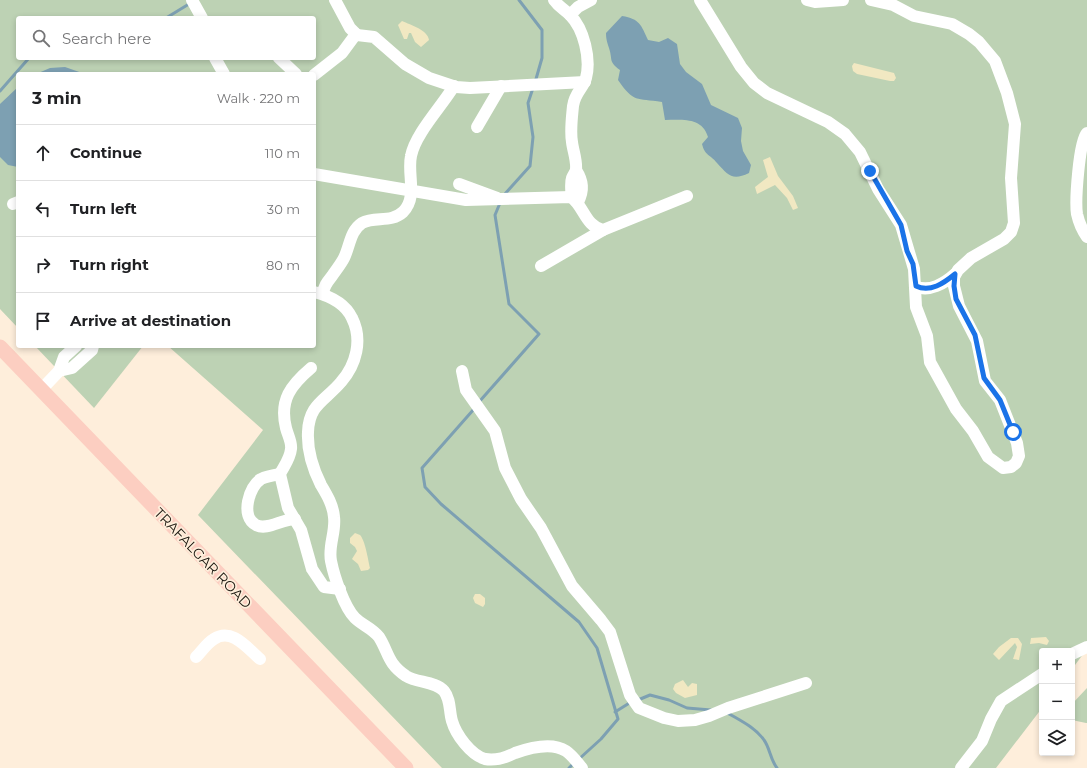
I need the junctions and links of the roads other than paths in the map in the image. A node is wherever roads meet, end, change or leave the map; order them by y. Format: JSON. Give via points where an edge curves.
{"nodes":[{"id":1,"x":192,"y":0,"type":"edge"},
{"id":2,"x":335,"y":0,"type":"edge"},
{"id":3,"x":554,"y":0,"type":"edge"},
{"id":4,"x":591,"y":0,"type":"edge"},
{"id":5,"x":700,"y":0,"type":"edge"},
{"id":6,"x":807,"y":0,"type":"edge"},
{"id":7,"x":843,"y":0,"type":"edge"},
{"id":8,"x":871,"y":0,"type":"edge"},
{"id":9,"x":570,"y":15,"type":"junction"},
{"id":10,"x":201,"y":16,"type":"edge"},
{"id":11,"x":356,"y":34,"type":"junction"},
{"id":12,"x":216,"y":60,"type":"edge"},
{"id":13,"x":281,"y":60,"type":"edge"},
{"id":14,"x":223,"y":72,"type":"edge"},
{"id":15,"x":294,"y":72,"type":"edge"},
{"id":16,"x":316,"y":73,"type":"edge"},
{"id":17,"x":585,"y":82,"type":"junction"},
{"id":18,"x":454,"y":86,"type":"junction"},
{"id":19,"x":501,"y":86,"type":"junction"},
{"id":20,"x":477,"y":127,"type":"dead end"},
{"id":21,"x":1087,"y":133,"type":"edge"},
{"id":22,"x":316,"y":174,"type":"edge"},
{"id":23,"x":458,"y":184,"type":"dead end"},
{"id":24,"x":411,"y":191,"type":"junction"},
{"id":25,"x":687,"y":196,"type":"dead end"},
{"id":26,"x":575,"y":199,"type":"junction"},
{"id":27,"x":502,"y":200,"type":"junction"},
{"id":28,"x":603,"y":230,"type":"junction"},
{"id":29,"x":1087,"y":237,"type":"edge"},
{"id":30,"x":541,"y":266,"type":"dead end"},
{"id":31,"x":955,"y":274,"type":"junction"},
{"id":32,"x":916,"y":286,"type":"junction"},
{"id":33,"x":319,"y":293,"type":"edge"},
{"id":34,"x":0,"y":347,"type":"edge"},
{"id":35,"x":74,"y":348,"type":"edge"},
{"id":36,"x":92,"y":348,"type":"edge"},
{"id":37,"x":311,"y":368,"type":"dead end"},
{"id":38,"x":59,"y":371,"type":"junction"},
{"id":39,"x":462,"y":371,"type":"dead end"},
{"id":40,"x":41,"y":390,"type":"junction"},
{"id":41,"x":280,"y":474,"type":"junction"},
{"id":42,"x":295,"y":520,"type":"junction"},
{"id":43,"x":340,"y":589,"type":"junction"},
{"id":44,"x":1087,"y":647,"type":"edge"},
{"id":45,"x":1075,"y":653,"type":"edge"},
{"id":46,"x":196,"y":657,"type":"dead end"},
{"id":47,"x":260,"y":659,"type":"dead end"},
{"id":48,"x":1039,"y":676,"type":"edge"},
{"id":49,"x":806,"y":684,"type":"dead end"},
{"id":50,"x":406,"y":768,"type":"edge"},
{"id":51,"x":582,"y":768,"type":"edge"},
{"id":52,"x":961,"y":768,"type":"edge"}],
"edges":[{"from":1,"to":10,"type":"lane"},
{"from":2,"to":11,"type":"lane"},
{"from":3,"to":9,"type":"lane"},
{"from":4,"to":9,"type":"lane"},
{"from":5,"to":32,"type":"lane","via":[[754,84],[767,93],[828,122],[854,144],[901,225],[913,264]]},
{"from":6,"to":7,"type":"lane"},
{"from":8,"to":31,"type":"lane","via":[[893,5],[914,16],[952,24],[969,34],[995,61],[1007,93],[1015,124],[1011,178],[1014,223],[1011,232],[964,264]]},
{"from":9,"to":17,"type":"lane","via":[[585,48],[588,64]]},
{"from":11,"to":16,"type":"lane","via":[[342,53]]},
{"from":11,"to":18,"type":"lane","via":[[374,37],[420,73]]},
{"from":12,"to":14,"type":"lane"},
{"from":13,"to":15,"type":"lane"},
{"from":17,"to":19,"type":"lane"},
{"from":17,"to":26,"type":"lane","via":[[577,92],[573,104],[572,142],[576,170],[581,178],[583,192]]},
{"from":18,"to":19,"type":"lane"},
{"from":18,"to":24,"type":"lane","via":[[420,136],[411,155]]},
{"from":19,"to":20,"type":"lane"},
{"from":21,"to":29,"type":"lane","via":[[1082,144],[1076,202],[1080,225]]},
{"from":22,"to":24,"type":"lane"},
{"from":23,"to":27,"type":"lane"},
{"from":24,"to":27,"type":"lane","via":[[466,200]]},
{"from":24,"to":33,"type":"lane","via":[[407,206],[398,215],[366,221],[357,228],[344,258]]},
{"from":25,"to":28,"type":"lane"},
{"from":26,"to":27,"type":"lane"},
{"from":26,"to":28,"type":"lane","via":[[595,228]]},
{"from":28,"to":30,"type":"lane"},
{"from":31,"to":32,"type":"lane","via":[[933,287],[925,289]]},
{"from":31,"to":32,"type":"lane","via":[[956,299],[975,335],[984,378],[1000,400],[1017,443],[1019,456],[1011,467],[1004,468],[988,457],[956,409],[930,362],[927,336],[917,311]]},
{"from":33,"to":43,"type":"lane","via":[[347,309],[358,338],[356,355],[346,374],[340,384],[317,404],[310,418],[308,432],[310,459],[331,503],[334,516],[330,556]]},
{"from":34,"to":40,"type":"main road","name":"TRAFALGAR ROAD"},
{"from":35,"to":38,"type":"lane","via":[[64,357]]},
{"from":36,"to":38,"type":"lane","via":[[72,368]]},
{"from":37,"to":41,"type":"lane","via":[[292,385],[287,396],[284,419],[291,449],[289,459]]},
{"from":38,"to":40,"type":"lane"},
{"from":39,"to":49,"type":"lane","via":[[466,390],[495,431],[505,468],[521,499],[572,586],[610,632],[630,695],[639,708],[678,721],[695,720]]},
{"from":40,"to":50,"type":"main road","name":"TRAFALGAR ROAD"},
{"from":41,"to":42,"type":"lane","via":[[288,508]]},
{"from":41,"to":42,"type":"lane","via":[[261,479],[256,484],[248,504],[249,517],[256,526],[262,527],[287,519]]},
{"from":42,"to":43,"type":"lane","via":[[318,579],[324,587]]},
{"from":43,"to":51,"type":"lane","via":[[353,616],[378,637],[393,665],[410,678],[443,690],[456,730],[477,754],[485,759],[494,760],[542,747],[560,748]]},
{"from":44,"to":45,"type":"lane"},
{"from":46,"to":47,"type":"lane","via":[[221,635],[231,636]]},
{"from":48,"to":52,"type":"lane","via":[[1002,701],[982,741]]}]}
